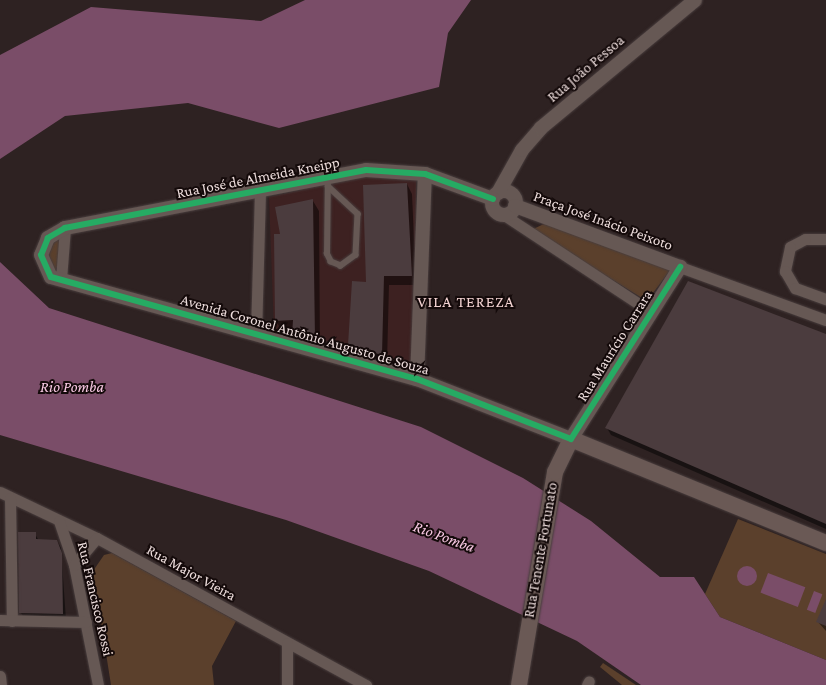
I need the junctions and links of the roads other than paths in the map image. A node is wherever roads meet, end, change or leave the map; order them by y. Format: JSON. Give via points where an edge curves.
{"nodes":[{"id":1,"x":695,"y":0,"type":"edge"},
{"id":2,"x":509,"y":173,"type":"junction"},
{"id":3,"x":426,"y":174,"type":"junction"},
{"id":4,"x":328,"y":182,"type":"junction"},
{"id":5,"x":260,"y":190,"type":"junction"},
{"id":6,"x":495,"y":196,"type":"junction"},
{"id":7,"x":514,"y":201,"type":"junction"},
{"id":8,"x":504,"y":215,"type":"junction"},
{"id":9,"x":65,"y":228,"type":"junction"},
{"id":10,"x":826,"y":239,"type":"edge"},
{"id":11,"x":41,"y":255,"type":"joint"},
{"id":12,"x":680,"y":267,"type":"junction"},
{"id":13,"x":61,"y":279,"type":"junction"},
{"id":14,"x":826,"y":299,"type":"edge"},
{"id":15,"x":651,"y":312,"type":"junction"},
{"id":16,"x":826,"y":320,"type":"edge"},
{"id":17,"x":256,"y":334,"type":"junction"},
{"id":18,"x":417,"y":379,"type":"junction"},
{"id":19,"x":571,"y":439,"type":"junction"},
{"id":20,"x":555,"y":472,"type":"joint"},
{"id":21,"x":5,"y":495,"type":"edge"},
{"id":22,"x":59,"y":521,"type":"junction"},
{"id":23,"x":97,"y":538,"type":"junction"},
{"id":24,"x":826,"y":543,"type":"edge"},
{"id":25,"x":74,"y":565,"type":"junction"},
{"id":26,"x":0,"y":620,"type":"edge"},
{"id":27,"x":12,"y":621,"type":"junction"},
{"id":28,"x":86,"y":622,"type":"junction"},
{"id":29,"x":287,"y":643,"type":"junction"},
{"id":30,"x":0,"y":676,"type":"edge"},
{"id":31,"x":359,"y":683,"type":"edge"},
{"id":32,"x":1,"y":685,"type":"edge"},
{"id":33,"x":98,"y":685,"type":"edge"},
{"id":34,"x":287,"y":685,"type":"edge"},
{"id":35,"x":519,"y":685,"type":"edge"}],
"edges":[{"from":1,"to":2,"type":"street","name":"Rua João Pessoa","via":[[541,128]]},
{"from":2,"to":6,"type":"street","name":"Rua João Pessoa"},
{"from":2,"to":7,"type":"street"},
{"from":3,"to":4,"type":"street","name":"Rua José de Almeida Kneipp","via":[[366,170]]},
{"from":3,"to":6,"type":"street","name":"Rua José de Almeida Kneipp"},
{"from":3,"to":18,"type":"street"},
{"from":4,"to":4,"type":"lane","via":[[328,259],[335,265],[347,264],[356,255],[358,214]]},
{"from":4,"to":5,"type":"street","name":"Rua José de Almeida Kneipp"},
{"from":5,"to":9,"type":"street","name":"Rua José de Almeida Kneipp"},
{"from":5,"to":17,"type":"street"},
{"from":6,"to":7,"type":"street","name":"Praça José Inácio Peixoto"},
{"from":6,"to":8,"type":"street","via":[[494,210]]},
{"from":7,"to":8,"type":"street"},
{"from":7,"to":12,"type":"street","name":"Praça José Inácio Peixoto"},
{"from":8,"to":15,"type":"street"},
{"from":9,"to":11,"type":"street","name":"Rua José de Almeida Kneipp","via":[[48,238]]},
{"from":9,"to":13,"type":"street"},
{"from":10,"to":14,"type":"street","via":[[805,239],[790,247],[785,271],[795,288]]},
{"from":11,"to":13,"type":"street","name":"Avenida Coronel Antônio Augusto de Souza","via":[[46,272]]},
{"from":12,"to":15,"type":"street","name":"Rua Maurício Carrara"},
{"from":12,"to":16,"type":"street"},
{"from":13,"to":17,"type":"street","name":"Avenida Coronel Antônio Augusto de Souza"},
{"from":15,"to":19,"type":"street","name":"Rua Maurício Carrara"},
{"from":17,"to":18,"type":"street","name":"Avenida Coronel Antônio Augusto de Souza"},
{"from":18,"to":19,"type":"street","name":"Avenida Coronel Antônio Augusto de Souza"},
{"from":19,"to":20,"type":"main road","name":"Rua Maurício Carrara"},
{"from":19,"to":24,"type":"main road","name":"Avenida Coronel Antônio Augusto de Souza"},
{"from":20,"to":35,"type":"main road","name":"Rua Tenente Fortunato","via":[[526,628]]},
{"from":21,"to":22,"type":"street","name":"Rua Major Vieira"},
{"from":21,"to":27,"type":"street"},
{"from":22,"to":23,"type":"street","name":"Rua Major Vieira"},
{"from":22,"to":25,"type":"street","name":"Rua Francisco Rossi"},
{"from":23,"to":25,"type":"street"},
{"from":23,"to":29,"type":"street","name":"Rua Major Vieira"},
{"from":25,"to":28,"type":"street","name":"Rua Francisco Rossi"},
{"from":26,"to":27,"type":"street"},
{"from":27,"to":28,"type":"street"},
{"from":28,"to":33,"type":"street","name":"Rua Francisco Rossi"},
{"from":29,"to":31,"type":"street","name":"Rua Major Vieira"},
{"from":29,"to":34,"type":"street"},
{"from":30,"to":32,"type":"street"}]}
